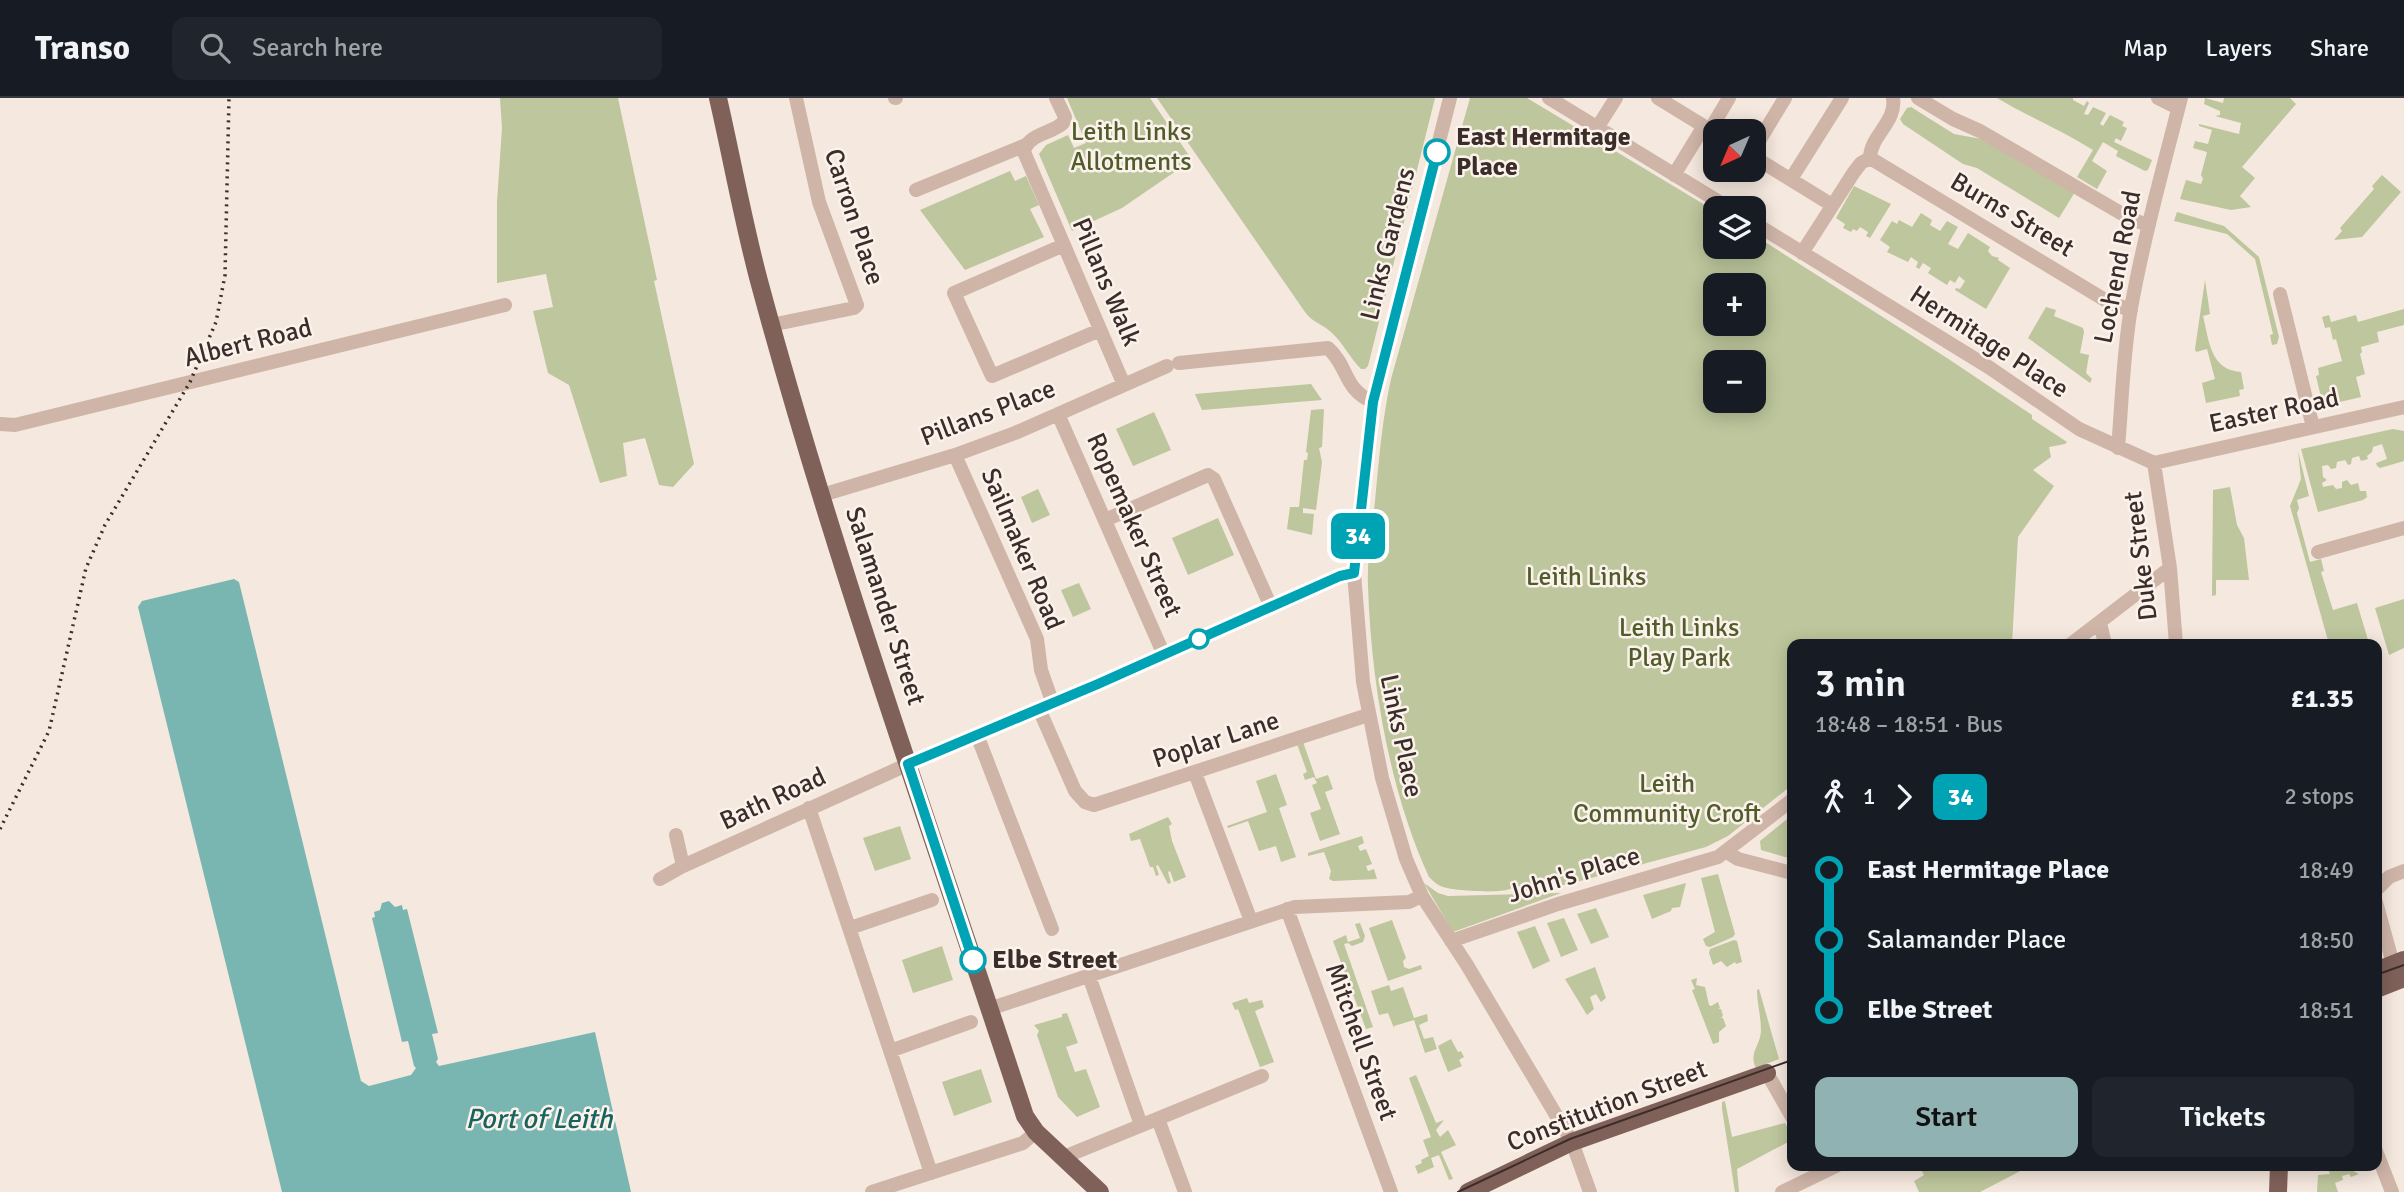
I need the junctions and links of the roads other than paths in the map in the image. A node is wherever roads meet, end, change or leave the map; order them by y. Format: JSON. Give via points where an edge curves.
{"nodes":[{"id":1,"x":718,"y":98,"type":"edge"},
{"id":2,"x":796,"y":98,"type":"edge"},
{"id":3,"x":1056,"y":98,"type":"edge"},
{"id":4,"x":1450,"y":98,"type":"edge"},
{"id":5,"x":1549,"y":98,"type":"edge"},
{"id":6,"x":1616,"y":98,"type":"edge"},
{"id":7,"x":1658,"y":98,"type":"edge"},
{"id":8,"x":1729,"y":98,"type":"edge"},
{"id":9,"x":1784,"y":98,"type":"edge"},
{"id":10,"x":1842,"y":98,"type":"edge"},
{"id":11,"x":1918,"y":98,"type":"edge"},
{"id":12,"x":2158,"y":98,"type":"edge"},
{"id":13,"x":1893,"y":99,"type":"edge"},
{"id":14,"x":1675,"y":102,"type":"edge"},
{"id":15,"x":2179,"y":103,"type":"edge"},
{"id":16,"x":1717,"y":119,"type":"edge"},
{"id":17,"x":1703,"y":124,"type":"edge"},
{"id":18,"x":1597,"y":128,"type":"junction"},
{"id":19,"x":1766,"y":129,"type":"edge"},
{"id":20,"x":1703,"y":139,"type":"edge"},
{"id":21,"x":1026,"y":145,"type":"junction"},
{"id":22,"x":1870,"y":158,"type":"junction"},
{"id":23,"x":1766,"y":164,"type":"edge"},
{"id":24,"x":1674,"y":175,"type":"junction"},
{"id":25,"x":1791,"y":179,"type":"junction"},
{"id":26,"x":916,"y":190,"type":"dead end"},
{"id":27,"x":1708,"y":196,"type":"edge"},
{"id":28,"x":1832,"y":205,"type":"junction"},
{"id":29,"x":2148,"y":225,"type":"junction"},
{"id":30,"x":1766,"y":230,"type":"edge"},
{"id":31,"x":1064,"y":245,"type":"junction"},
{"id":32,"x":1802,"y":253,"type":"junction"},
{"id":33,"x":2280,"y":293,"type":"dead end"},
{"id":34,"x":505,"y":305,"type":"dead end"},
{"id":35,"x":2131,"y":310,"type":"junction"},
{"id":36,"x":771,"y":325,"type":"junction"},
{"id":37,"x":1100,"y":330,"type":"junction"},
{"id":38,"x":1124,"y":385,"type":"junction"},
{"id":39,"x":1373,"y":402,"type":"junction"},
{"id":40,"x":2404,"y":407,"type":"edge"},
{"id":41,"x":1058,"y":414,"type":"junction"},
{"id":42,"x":1,"y":425,"type":"edge"},
{"id":43,"x":2313,"y":427,"type":"junction"},
{"id":44,"x":2118,"y":448,"type":"junction"},
{"id":45,"x":954,"y":455,"type":"junction"},
{"id":46,"x":2154,"y":463,"type":"junction"},
{"id":47,"x":822,"y":495,"type":"junction"},
{"id":48,"x":1105,"y":520,"type":"junction"},
{"id":49,"x":2404,"y":528,"type":"edge"},
{"id":50,"x":2318,"y":552,"type":"dead end"},
{"id":51,"x":1354,"y":567,"type":"junction"},
{"id":52,"x":2170,"y":568,"type":"junction"},
{"id":53,"x":1271,"y":607,"type":"junction"},
{"id":54,"x":2100,"y":623,"type":"junction"},
{"id":55,"x":2078,"y":639,"type":"edge"},
{"id":56,"x":2104,"y":639,"type":"edge"},
{"id":57,"x":2176,"y":639,"type":"edge"},
{"id":58,"x":1164,"y":655,"type":"junction"},
{"id":59,"x":1046,"y":706,"type":"junction"},
{"id":60,"x":1368,"y":715,"type":"junction"},
{"id":61,"x":977,"y":735,"type":"junction"},
{"id":62,"x":908,"y":764,"type":"junction"},
{"id":63,"x":1195,"y":772,"type":"junction"},
{"id":64,"x":1081,"y":799,"type":"joint"},
{"id":65,"x":1787,"y":804,"type":"edge"},
{"id":66,"x":809,"y":808,"type":"junction"},
{"id":67,"x":676,"y":835,"type":"dead end"},
{"id":68,"x":1727,"y":852,"type":"junction"},
{"id":69,"x":683,"y":866,"type":"junction"},
{"id":70,"x":2404,"y":871,"type":"edge"},
{"id":71,"x":1787,"y":872,"type":"edge"},
{"id":72,"x":660,"y":879,"type":"dead end"},
{"id":73,"x":2382,"y":884,"type":"edge"},
{"id":74,"x":1422,"y":896,"type":"junction"},
{"id":75,"x":932,"y":900,"type":"dead end"},
{"id":76,"x":1287,"y":909,"type":"junction"},
{"id":77,"x":1251,"y":921,"type":"junction"},
{"id":78,"x":2382,"y":924,"type":"edge"},
{"id":79,"x":850,"y":929,"type":"junction"},
{"id":80,"x":1052,"y":929,"type":"dead end"},
{"id":81,"x":1451,"y":941,"type":"junction"},
{"id":82,"x":2394,"y":968,"type":"edge"},
{"id":83,"x":1089,"y":976,"type":"junction"},
{"id":84,"x":2382,"y":982,"type":"edge"},
{"id":85,"x":989,"y":1009,"type":"junction"},
{"id":86,"x":971,"y":1022,"type":"dead end"},
{"id":87,"x":890,"y":1051,"type":"junction"},
{"id":88,"x":1767,"y":1073,"type":"joint"},
{"id":89,"x":1262,"y":1076,"type":"dead end"},
{"id":90,"x":1787,"y":1108,"type":"edge"},
{"id":91,"x":1158,"y":1119,"type":"junction"},
{"id":92,"x":1141,"y":1125,"type":"junction"},
{"id":93,"x":1032,"y":1127,"type":"junction"},
{"id":94,"x":1572,"y":1142,"type":"junction"},
{"id":95,"x":1064,"y":1157,"type":"junction"},
{"id":96,"x":2382,"y":1166,"type":"edge"},
{"id":97,"x":1820,"y":1171,"type":"edge"},
{"id":98,"x":2279,"y":1171,"type":"edge"},
{"id":99,"x":931,"y":1173,"type":"junction"},
{"id":100,"x":872,"y":1192,"type":"edge"},
{"id":101,"x":1100,"y":1192,"type":"edge"},
{"id":102,"x":1185,"y":1192,"type":"edge"},
{"id":103,"x":1391,"y":1192,"type":"edge"},
{"id":104,"x":1468,"y":1192,"type":"edge"},
{"id":105,"x":1590,"y":1192,"type":"edge"},
{"id":106,"x":1782,"y":1192,"type":"edge"},
{"id":107,"x":2278,"y":1192,"type":"edge"},
{"id":108,"x":2392,"y":1192,"type":"edge"}],
"edges":[{"from":1,"to":36,"type":"main road","name":"Salamander Street"},
{"from":2,"to":36,"type":"street","name":"Carron Place","via":[[819,202],[857,305]]},
{"from":3,"to":21,"type":"street","via":[[1063,122]]},
{"from":4,"to":39,"type":"street","name":"Links Gardens"},
{"from":5,"to":18,"type":"street"},
{"from":6,"to":18,"type":"street"},
{"from":7,"to":14,"type":"street"},
{"from":8,"to":16,"type":"street"},
{"from":9,"to":19,"type":"street"},
{"from":10,"to":25,"type":"street"},
{"from":11,"to":29,"type":"street"},
{"from":12,"to":15,"type":"street"},
{"from":13,"to":22,"type":"street","via":[[1894,110]]},
{"from":14,"to":17,"type":"street"},
{"from":15,"to":29,"type":"street","name":"Lochend Road"},
{"from":18,"to":24,"type":"street"},
{"from":20,"to":24,"type":"street"},
{"from":21,"to":26,"type":"street"},
{"from":21,"to":31,"type":"street","name":"Pillans Walk","via":[[1024,152]]},
{"from":22,"to":28,"type":"street","via":[[1861,163]]},
{"from":22,"to":35,"type":"street","name":"Burns Street","via":[[2110,303]]},
{"from":23,"to":25,"type":"street"},
{"from":24,"to":27,"type":"street"},
{"from":25,"to":28,"type":"street"},
{"from":28,"to":32,"type":"street"},
{"from":29,"to":35,"type":"street","name":"Lochend Road"},
{"from":30,"to":32,"type":"street"},
{"from":31,"to":37,"type":"street","name":"Pillans Walk"},
{"from":31,"to":37,"type":"street","via":[[954,293],[992,376]]},
{"from":32,"to":44,"type":"street","name":"Hermitage Place","via":[[1990,368],[2079,429]]},
{"from":33,"to":43,"type":"street"},
{"from":34,"to":42,"type":"street","name":"Albert Road"},
{"from":35,"to":44,"type":"street","name":"Lochend Road"},
{"from":36,"to":47,"type":"main road","name":"Salamander Street"},
{"from":37,"to":38,"type":"street","name":"Pillans Walk"},
{"from":38,"to":39,"type":"street","name":"Pillans Place","via":[[1173,365],[1328,348],[1356,393]]},
{"from":38,"to":41,"type":"street","name":"Pillans Place"},
{"from":39,"to":51,"type":"street","name":"Links Gardens"},
{"from":40,"to":43,"type":"street","name":"Easter Road"},
{"from":41,"to":45,"type":"street","name":"Pillans Place"},
{"from":41,"to":48,"type":"street","name":"Ropemaker Street"},
{"from":43,"to":46,"type":"street","name":"Easter Road"},
{"from":44,"to":46,"type":"street","name":"Hermitage Place"},
{"from":45,"to":47,"type":"street","name":"Pillans Place"},
{"from":45,"to":59,"type":"street","name":"Sailmaker Road","via":[[1037,639]]},
{"from":46,"to":52,"type":"street","name":"Duke Street"},
{"from":47,"to":62,"type":"main road","name":"Salamander Street"},
{"from":48,"to":53,"type":"street","via":[[1208,475],[1214,479]]},
{"from":48,"to":58,"type":"street","name":"Ropemaker Street"},
{"from":49,"to":50,"type":"street"},
{"from":51,"to":53,"type":"street","name":"Bath Road"},
{"from":51,"to":60,"type":"street","name":"Links Place"},
{"from":52,"to":54,"type":"street"},
{"from":52,"to":57,"type":"street","name":"Duke Street"},
{"from":53,"to":58,"type":"street","name":"Bath Road"},
{"from":54,"to":55,"type":"street"},
{"from":54,"to":56,"type":"street"},
{"from":58,"to":59,"type":"street","name":"Bath Road"},
{"from":59,"to":61,"type":"street","name":"Bath Road"},
{"from":59,"to":64,"type":"street","name":"Sailmaker Road"},
{"from":60,"to":63,"type":"street","name":"Poplar Lane"},
{"from":60,"to":74,"type":"street","name":"Links Place","via":[[1399,836]]},
{"from":61,"to":62,"type":"street","name":"Bath Road"},
{"from":61,"to":80,"type":"street"},
{"from":62,"to":66,"type":"street","name":"Bath Road"},
{"from":62,"to":85,"type":"main road","name":"Salamander Street"},
{"from":63,"to":64,"type":"street","name":"Poplar Lane","via":[[1099,805]]},
{"from":63,"to":77,"type":"street"},
{"from":65,"to":68,"type":"street","name":"John's Place"},
{"from":66,"to":69,"type":"street","name":"Bath Road"},
{"from":66,"to":79,"type":"street"},
{"from":67,"to":69,"type":"street"},
{"from":68,"to":71,"type":"street"},
{"from":68,"to":81,"type":"street","name":"John's Place"},
{"from":69,"to":72,"type":"street","name":"Bath Road"},
{"from":70,"to":73,"type":"street"},
{"from":74,"to":76,"type":"street","via":[[1409,902]]},
{"from":74,"to":81,"type":"street","name":"Links Place"},
{"from":75,"to":79,"type":"street"},
{"from":76,"to":77,"type":"street"},
{"from":76,"to":103,"type":"street","name":"Mitchell Street"},
{"from":77,"to":83,"type":"street"},
{"from":78,"to":82,"type":"street"},
{"from":79,"to":87,"type":"street"},
{"from":81,"to":94,"type":"street","name":"Links Place"},
{"from":82,"to":84,"type":"main road"},
{"from":83,"to":85,"type":"street"},
{"from":83,"to":92,"type":"street"},
{"from":85,"to":93,"type":"main road","name":"Salamander Street"},
{"from":86,"to":87,"type":"street"},
{"from":87,"to":99,"type":"street"},
{"from":88,"to":90,"type":"street"},
{"from":88,"to":94,"type":"main road","name":"Constitution Street"},
{"from":89,"to":91,"type":"street"},
{"from":91,"to":92,"type":"street"},
{"from":91,"to":102,"type":"street"},
{"from":92,"to":95,"type":"street"},
{"from":93,"to":95,"type":"main road"},
{"from":93,"to":99,"type":"street","via":[[1023,1143]]},
{"from":94,"to":104,"type":"main road","name":"Constitution Street"},
{"from":94,"to":105,"type":"street","name":"Links Place"},
{"from":95,"to":101,"type":"main road"},
{"from":96,"to":108,"type":"street"},
{"from":97,"to":106,"type":"street"},
{"from":98,"to":107,"type":"main road"},
{"from":99,"to":100,"type":"street"}]}
